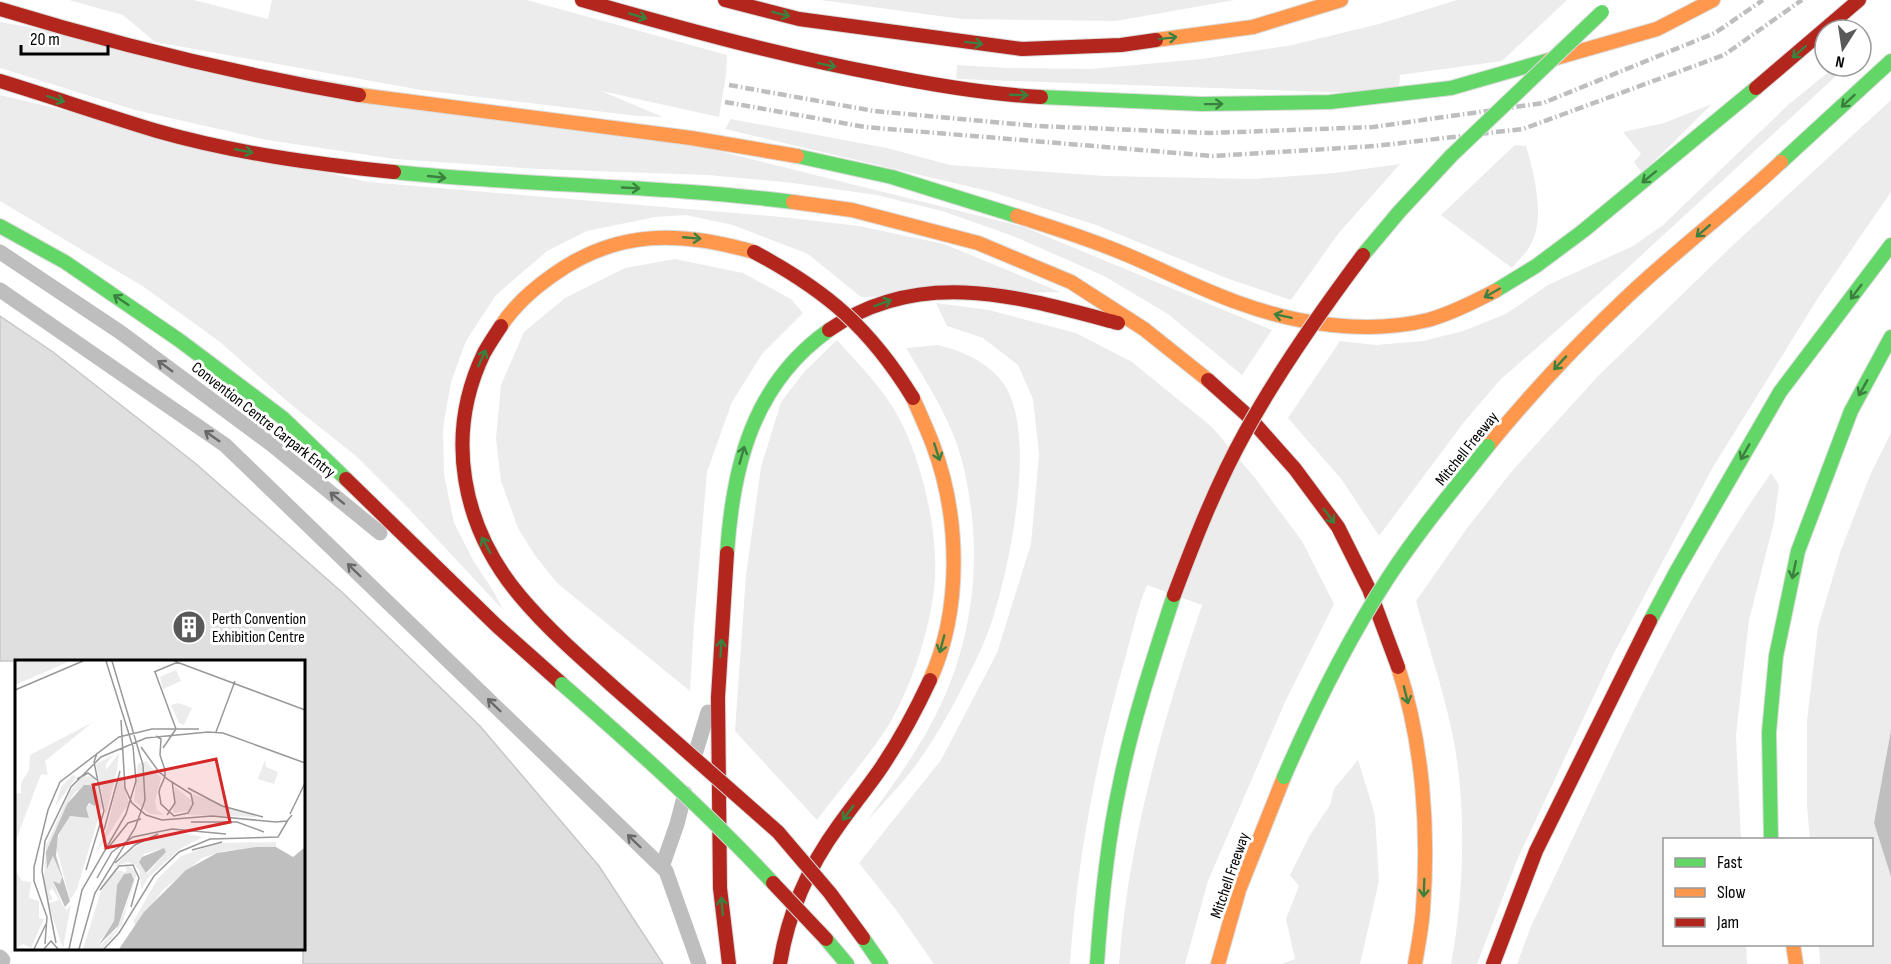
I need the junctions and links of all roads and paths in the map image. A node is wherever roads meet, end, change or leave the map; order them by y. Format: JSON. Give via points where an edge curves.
{"nodes":[{"id":1,"x":582,"y":0,"type":"edge"},
{"id":2,"x":725,"y":0,"type":"edge"},
{"id":3,"x":1341,"y":0,"type":"edge"},
{"id":4,"x":1713,"y":0,"type":"edge"},
{"id":5,"x":1859,"y":0,"type":"edge"},
{"id":6,"x":0,"y":9,"type":"edge"},
{"id":7,"x":1606,"y":9,"type":"dead end"},
{"id":8,"x":1891,"y":61,"type":"edge"},
{"id":9,"x":0,"y":81,"type":"edge"},
{"id":10,"x":0,"y":226,"type":"edge"},
{"id":11,"x":1891,"y":245,"type":"edge"},
{"id":12,"x":0,"y":252,"type":"edge"},
{"id":13,"x":0,"y":290,"type":"edge"},
{"id":14,"x":1144,"y":329,"type":"junction"},
{"id":15,"x":1891,"y":337,"type":"edge"},
{"id":16,"x":497,"y":626,"type":"junction"},
{"id":17,"x":718,"y":681,"type":"junction"},
{"id":18,"x":625,"y":697,"type":"junction"},
{"id":19,"x":693,"y":776,"type":"dead end"},
{"id":20,"x":709,"y":794,"type":"dead end"},
{"id":21,"x":1773,"y":838,"type":"edge"},
{"id":22,"x":662,"y":867,"type":"junction"},
{"id":23,"x":826,"y":939,"type":"junction"},
{"id":24,"x":1793,"y":946,"type":"edge"},
{"id":25,"x":844,"y":960,"type":"edge"},
{"id":26,"x":699,"y":964,"type":"edge"},
{"id":27,"x":729,"y":964,"type":"edge"},
{"id":28,"x":780,"y":964,"type":"edge"},
{"id":29,"x":881,"y":964,"type":"edge"},
{"id":30,"x":1097,"y":964,"type":"edge"},
{"id":31,"x":1218,"y":964,"type":"edge"},
{"id":32,"x":1415,"y":964,"type":"edge"},
{"id":33,"x":1493,"y":964,"type":"edge"},
{"id":34,"x":1796,"y":964,"type":"edge"}],
"edges":[{"from":1,"to":4,"type":"highway","one_way":true,"via":[[800,59],[940,86],[1007,95],[1201,104],[1330,102],[1451,88],[1657,29]]},
{"from":2,"to":3,"type":"highway","one_way":true,"via":[[799,19],[1022,49],[1121,45],[1253,27]]},
{"from":5,"to":6,"type":"highway","one_way":true,"via":[[1762,85],[1571,241],[1520,277],[1484,298],[1425,321],[1366,326],[1320,323],[1258,310],[1130,254],[1026,218],[929,187],[826,162],[712,141],[294,84],[92,38]]},
{"from":7,"to":30,"type":"highway","bridge":true,"via":[[1451,156],[1399,212],[1294,349],[1249,424],[1212,500],[1174,595],[1144,690],[1106,865]]},
{"from":8,"to":31,"type":"highway","name":"Mitchell Freeway","one_way":true,"bridge":true,"via":[[1581,341],[1534,390],[1426,524],[1388,577],[1326,686],[1239,890]]},
{"from":9,"to":14,"type":"highway","one_way":true,"via":[[158,131],[326,165],[462,179],[724,193],[852,210],[978,243],[1071,282]]},
{"from":16,"to":10,"type":"highway","one_way":true,"via":[[283,418],[74,268]]},
{"from":11,"to":33,"type":"highway","one_way":true,"via":[[1780,392],[1676,572],[1536,851]]},
{"from":16,"to":12,"type":"lane","name":"Convention Centre Carpark Entry","one_way":true,"via":[[271,444],[120,332]]},
{"from":22,"to":13,"type":"lane","one_way":true,"via":[[225,445]]},
{"from":17,"to":14,"type":"highway","one_way":true,"via":[[730,513],[743,450],[764,400],[796,358],[816,340],[848,318],[891,300],[953,292],[1011,297]]},
{"from":14,"to":32,"type":"highway","one_way":true,"via":[[1247,415],[1295,469],[1338,527],[1369,589],[1404,685],[1419,754],[1424,870]]},
{"from":15,"to":21,"type":"highway","one_way":true,"via":[[1851,411],[1798,551],[1776,656],[1769,732]]},
{"from":16,"to":23,"type":"highway","bridge":true,"via":[[727,834]]},
{"from":17,"to":22,"type":"lane"},
{"from":27,"to":17,"type":"highway","one_way":true,"via":[[721,903]]},
{"from":18,"to":19,"type":"highway","bridge":true},
{"from":18,"to":28,"type":"highway","one_way":true,"bridge":true,"via":[[551,630],[519,594],[482,540],[462,464],[464,410],[471,384],[495,332],[532,288],[579,258],[611,245],[664,237],[726,243],[788,269],[812,285],[859,323],[896,367],[936,448],[951,515],[953,592],[926,691],[884,764],[833,833],[806,878]]},
{"from":18,"to":29,"type":"highway","bridge":true,"via":[[778,832],[830,893]]},
{"from":20,"to":23,"type":"highway","bridge":true},
{"from":22,"to":26,"type":"lane"},
{"from":23,"to":25,"type":"highway"},
{"from":24,"to":34,"type":"highway"}]}
